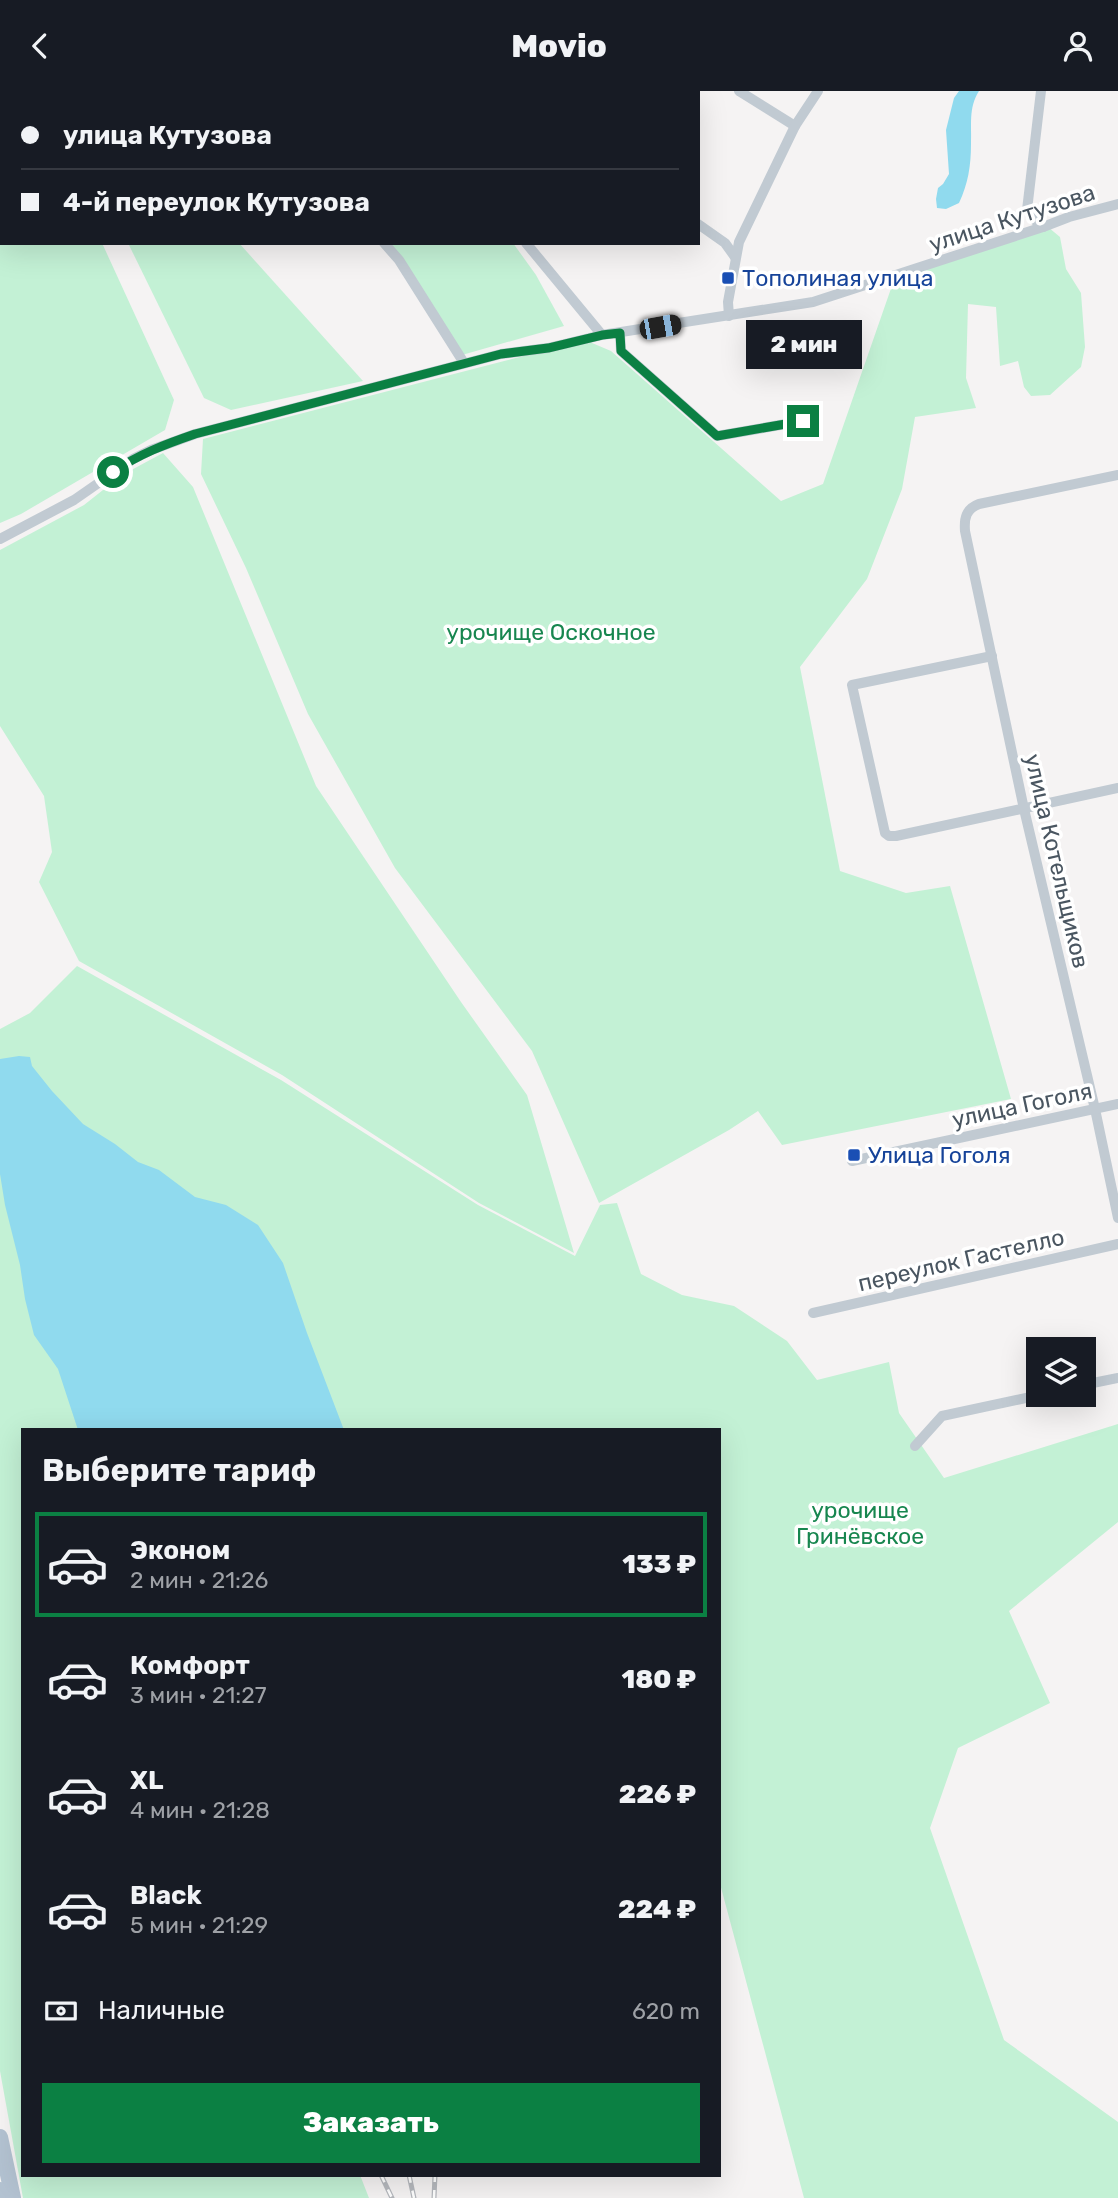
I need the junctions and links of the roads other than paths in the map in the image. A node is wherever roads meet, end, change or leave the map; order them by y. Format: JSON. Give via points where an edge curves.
{"nodes":[{"id":1,"x":739,"y":91,"type":"edge"},
{"id":2,"x":818,"y":91,"type":"edge"},
{"id":3,"x":1041,"y":91,"type":"edge"},
{"id":4,"x":795,"y":126,"type":"junction"},
{"id":5,"x":1118,"y":204,"type":"edge"},
{"id":6,"x":700,"y":225,"type":"edge"},
{"id":7,"x":1043,"y":227,"type":"junction"},
{"id":8,"x":386,"y":245,"type":"edge"},
{"id":9,"x":528,"y":245,"type":"edge"},
{"id":10,"x":735,"y":257,"type":"junction"},
{"id":11,"x":729,"y":316,"type":"junction"},
{"id":12,"x":620,"y":333,"type":"junction"},
{"id":13,"x":602,"y":335,"type":"junction"},
{"id":14,"x":464,"y":363,"type":"junction"},
{"id":15,"x":803,"y":421,"type":"dead end"},
{"id":16,"x":1118,"y":475,"type":"edge"},
{"id":17,"x":0,"y":539,"type":"edge"},
{"id":18,"x":992,"y":656,"type":"junction"},
{"id":19,"x":1118,"y":788,"type":"edge"},
{"id":20,"x":1024,"y":809,"type":"junction"},
{"id":21,"x":1118,"y":1104,"type":"edge"},
{"id":22,"x":1095,"y":1109,"type":"junction"},
{"id":23,"x":852,"y":1161,"type":"dead end"},
{"id":24,"x":1118,"y":1218,"type":"edge"},
{"id":25,"x":1118,"y":1244,"type":"edge"},
{"id":26,"x":813,"y":1313,"type":"dead end"},
{"id":27,"x":1118,"y":1378,"type":"edge"},
{"id":28,"x":1096,"y":1382,"type":"edge"},
{"id":29,"x":1026,"y":1398,"type":"edge"},
{"id":30,"x":915,"y":1446,"type":"dead end"},
{"id":31,"x":0,"y":2137,"type":"edge"},
{"id":32,"x":4,"y":2171,"type":"edge"},
{"id":33,"x":0,"y":2190,"type":"edge"},
{"id":34,"x":2,"y":2198,"type":"edge"},
{"id":35,"x":13,"y":2198,"type":"edge"}],
"edges":[{"from":1,"to":4,"type":"street"},
{"from":2,"to":4,"type":"street"},
{"from":3,"to":7,"type":"street","via":[[1027,210]]},
{"from":4,"to":10,"type":"street"},
{"from":5,"to":7,"type":"street","name":"улица Кутузова"},
{"from":6,"to":10,"type":"street","via":[[725,243]]},
{"from":7,"to":11,"type":"street","name":"улица Кутузова","via":[[813,302]]},
{"from":8,"to":14,"type":"street"},
{"from":9,"to":13,"type":"street"},
{"from":10,"to":11,"type":"street"},
{"from":11,"to":12,"type":"street","name":"улица Кутузова"},
{"from":12,"to":13,"type":"street","name":"улица Кутузова"},
{"from":12,"to":15,"type":"street","via":[[621,351],[717,436]]},
{"from":13,"to":14,"type":"street","name":"улица Кутузова"},
{"from":14,"to":17,"type":"street","name":"улица Кутузова","via":[[195,434],[151,450],[74,500]]},
{"from":16,"to":18,"type":"street","name":"улица Котельщиков","via":[[979,504],[967,513],[965,531]]},
{"from":18,"to":20,"type":"street","name":"улица Котельщиков"},
{"from":18,"to":20,"type":"street","via":[[852,685],[883,828],[889,836]]},
{"from":19,"to":20,"type":"street"},
{"from":20,"to":22,"type":"street","name":"улица Котельщиков"},
{"from":21,"to":22,"type":"street","name":"улица Гоголя"},
{"from":22,"to":23,"type":"street","name":"улица Гоголя"},
{"from":22,"to":24,"type":"street","name":"улица Котельщиков"},
{"from":25,"to":26,"type":"street","name":"переулок Гастелло"},
{"from":27,"to":28,"type":"street"},
{"from":29,"to":30,"type":"street","via":[[942,1416]]},
{"from":31,"to":32,"type":"main road"},
{"from":32,"to":35,"type":"main road"},
{"from":33,"to":34,"type":"main road"}]}
